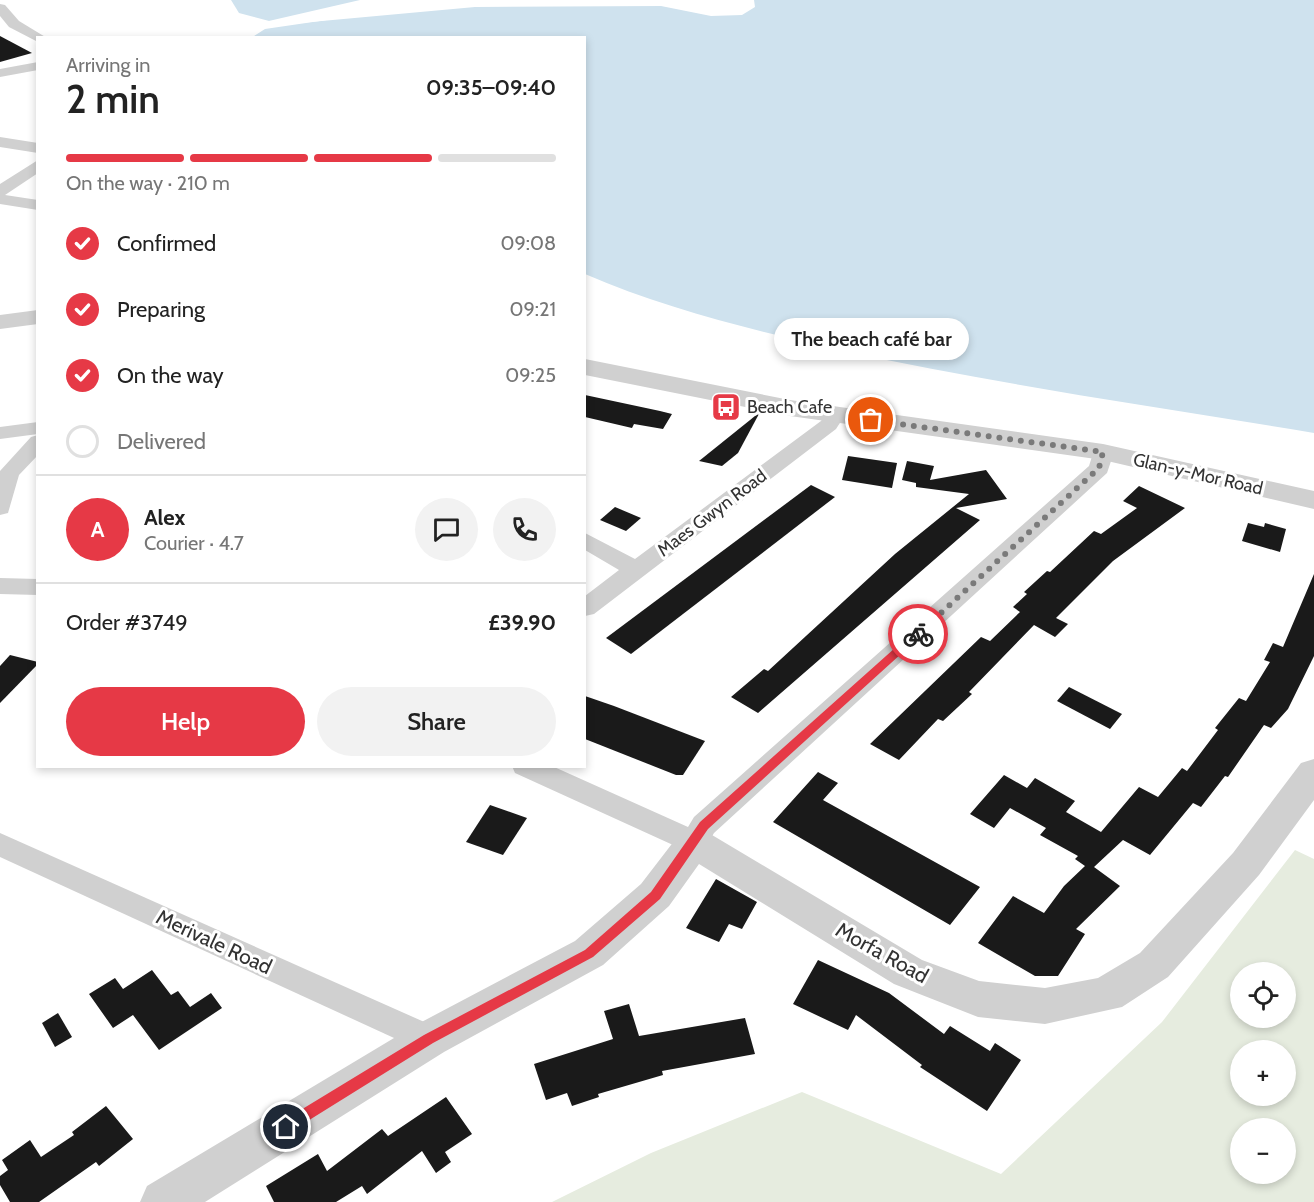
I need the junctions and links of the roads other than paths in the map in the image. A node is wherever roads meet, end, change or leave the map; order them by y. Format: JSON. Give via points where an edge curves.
{"nodes":[{"id":1,"x":0,"y":8,"type":"edge"},
{"id":2,"x":36,"y":36,"type":"edge"},
{"id":3,"x":36,"y":66,"type":"edge"},
{"id":4,"x":0,"y":73,"type":"edge"},
{"id":5,"x":0,"y":142,"type":"edge"},
{"id":6,"x":36,"y":148,"type":"edge"},
{"id":7,"x":36,"y":166,"type":"edge"},
{"id":8,"x":0,"y":191,"type":"edge"},
{"id":9,"x":0,"y":199,"type":"edge"},
{"id":10,"x":36,"y":205,"type":"edge"},
{"id":11,"x":36,"y":317,"type":"edge"},
{"id":12,"x":0,"y":322,"type":"edge"},
{"id":13,"x":586,"y":367,"type":"edge"},
{"id":14,"x":835,"y":414,"type":"junction"},
{"id":15,"x":36,"y":428,"type":"edge"},
{"id":16,"x":0,"y":433,"type":"edge"},
{"id":17,"x":36,"y":443,"type":"edge"},
{"id":18,"x":1103,"y":452,"type":"junction"},
{"id":19,"x":1314,"y":500,"type":"edge"},
{"id":20,"x":0,"y":508,"type":"edge"},
{"id":21,"x":586,"y":541,"type":"edge"},
{"id":22,"x":636,"y":570,"type":"junction"},
{"id":23,"x":0,"y":585,"type":"edge"},
{"id":24,"x":36,"y":587,"type":"edge"},
{"id":25,"x":586,"y":607,"type":"edge"},
{"id":26,"x":529,"y":768,"type":"edge"},
{"id":27,"x":1314,"y":773,"type":"edge"},
{"id":28,"x":694,"y":842,"type":"junction"},
{"id":29,"x":0,"y":844,"type":"edge"},
{"id":30,"x":429,"y":1039,"type":"junction"},
{"id":31,"x":163,"y":1202,"type":"edge"}],
"edges":[{"from":1,"to":2,"type":"street","via":[[14,24]]},
{"from":3,"to":4,"type":"street"},
{"from":5,"to":6,"type":"street"},
{"from":7,"to":8,"type":"street"},
{"from":9,"to":10,"type":"street"},
{"from":11,"to":12,"type":"street"},
{"from":13,"to":14,"type":"street","name":"Glan-y-Mor Road"},
{"from":14,"to":18,"type":"street","name":"Glan-y-Mor Road"},
{"from":14,"to":22,"type":"street","name":"Maes Gwyn Road","via":[[829,425]]},
{"from":15,"to":16,"type":"street"},
{"from":17,"to":20,"type":"street","via":[[9,474]]},
{"from":18,"to":19,"type":"street","name":"Glan-y-Mor Road"},
{"from":18,"to":28,"type":"street","via":[[1099,468],[704,825]]},
{"from":21,"to":22,"type":"street"},
{"from":22,"to":25,"type":"street","name":"Maes Gwyn Road"},
{"from":23,"to":24,"type":"street"},
{"from":26,"to":28,"type":"street"},
{"from":27,"to":28,"type":"street","name":"Morfa Road","via":[[1246,864],[1154,964],[1107,994],[1045,1006],[978,999],[908,972]]},
{"from":28,"to":30,"type":"street","via":[[655,895],[589,953]]},
{"from":29,"to":30,"type":"street","name":"Merivale Road"},
{"from":30,"to":31,"type":"street"}]}
